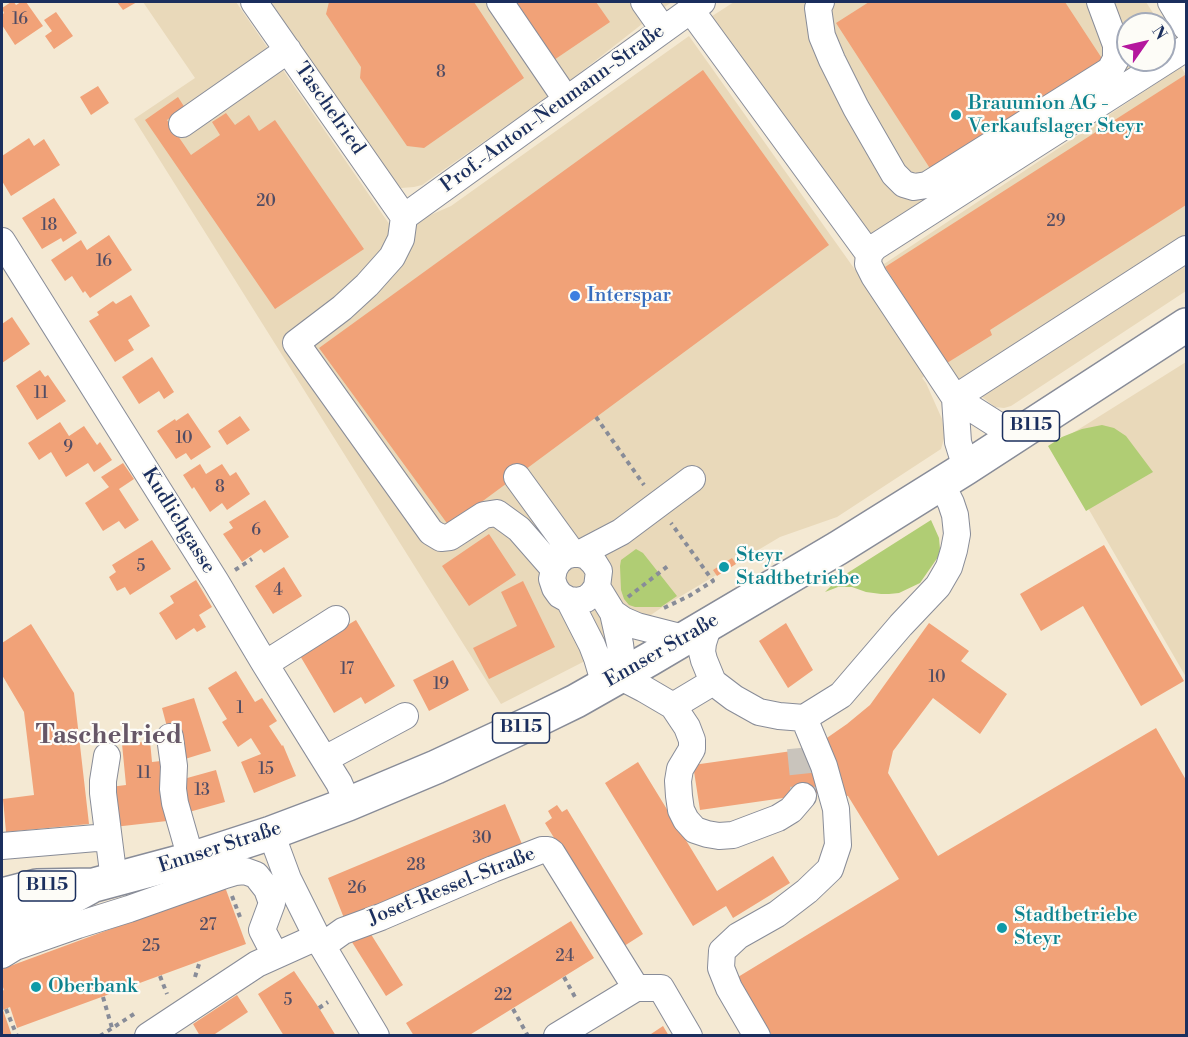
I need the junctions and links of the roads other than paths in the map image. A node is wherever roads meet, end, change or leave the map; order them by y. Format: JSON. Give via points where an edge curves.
{"nodes":[{"id":1,"x":254,"y":2,"type":"edge"},
{"id":2,"x":500,"y":2,"type":"edge"},
{"id":3,"x":644,"y":2,"type":"edge"},
{"id":4,"x":821,"y":2,"type":"edge"},
{"id":5,"x":1100,"y":2,"type":"edge"},
{"id":6,"x":1170,"y":2,"type":"edge"},
{"id":7,"x":696,"y":5,"type":"edge"},
{"id":8,"x":1186,"y":27,"type":"edge"},
{"id":9,"x":663,"y":29,"type":"junction"},
{"id":10,"x":1186,"y":48,"type":"edge"},
{"id":11,"x":288,"y":51,"type":"junction"},
{"id":12,"x":566,"y":99,"type":"junction"},
{"id":13,"x":182,"y":124,"type":"dead end"},
{"id":14,"x":404,"y":217,"type":"junction"},
{"id":15,"x":2,"y":241,"type":"edge"},
{"id":16,"x":1186,"y":249,"type":"edge"},
{"id":17,"x":868,"y":254,"type":"junction"},
{"id":18,"x":1186,"y":325,"type":"edge"},
{"id":19,"x":955,"y":398,"type":"junction"},
{"id":20,"x":1016,"y":436,"type":"junction"},
{"id":21,"x":953,"y":476,"type":"junction"},
{"id":22,"x":517,"y":477,"type":"dead end"},
{"id":23,"x":692,"y":479,"type":"dead end"},
{"id":24,"x":614,"y":535,"type":"junction"},
{"id":25,"x":568,"y":559,"type":"junction"},
{"id":26,"x":598,"y":579,"type":"junction"},
{"id":27,"x":569,"y":600,"type":"junction"},
{"id":28,"x":613,"y":613,"type":"junction"},
{"id":29,"x":336,"y":619,"type":"dead end"},
{"id":30,"x":696,"y":631,"type":"junction"},
{"id":31,"x":265,"y":664,"type":"junction"},
{"id":32,"x":612,"y":680,"type":"junction"},
{"id":33,"x":713,"y":682,"type":"junction"},
{"id":34,"x":673,"y":706,"type":"junction"},
{"id":35,"x":405,"y":716,"type":"dead end"},
{"id":36,"x":804,"y":717,"type":"junction"},
{"id":37,"x":170,"y":737,"type":"dead end"},
{"id":38,"x":800,"y":748,"type":"tunnel mouth"},
{"id":39,"x":107,"y":756,"type":"dead end"},
{"id":40,"x":324,"y":759,"type":"junction"},
{"id":41,"x":803,"y":796,"type":"dead end"},
{"id":42,"x":348,"y":804,"type":"junction"},
{"id":43,"x":271,"y":833,"type":"junction"},
{"id":44,"x":108,"y":837,"type":"junction"},
{"id":45,"x":2,"y":846,"type":"edge"},
{"id":46,"x":191,"y":859,"type":"junction"},
{"id":47,"x":104,"y":883,"type":"junction"},
{"id":48,"x":2,"y":895,"type":"edge"},
{"id":49,"x":2,"y":926,"type":"edge"},
{"id":50,"x":319,"y":941,"type":"junction"},
{"id":51,"x":2,"y":955,"type":"edge"},
{"id":52,"x":275,"y":955,"type":"junction"},
{"id":53,"x":636,"y":988,"type":"junction"},
{"id":54,"x":148,"y":1035,"type":"edge"},
{"id":55,"x":375,"y":1035,"type":"edge"},
{"id":56,"x":557,"y":1035,"type":"edge"},
{"id":57,"x":689,"y":1035,"type":"edge"},
{"id":58,"x":758,"y":1035,"type":"edge"}],
"edges":[{"from":1,"to":11,"type":"street","name":"Taschelried"},
{"from":2,"to":12,"type":"street"},
{"from":3,"to":9,"type":"street"},
{"from":4,"to":5,"type":"street","via":[[818,9],[822,36],[856,108],[894,174],[914,187],[927,185],[1110,70],[1116,59],[1116,45]]},
{"from":6,"to":8,"type":"street"},
{"from":7,"to":9,"type":"street","name":"Prof.-Anton-Neumann-Straße"},
{"from":7,"to":17,"type":"street"},
{"from":9,"to":12,"type":"street","name":"Prof.-Anton-Neumann-Straße"},
{"from":10,"to":17,"type":"street"},
{"from":11,"to":13,"type":"street"},
{"from":11,"to":14,"type":"street","name":"Taschelried"},
{"from":12,"to":14,"type":"street","name":"Prof.-Anton-Neumann-Straße"},
{"from":14,"to":25,"type":"street","via":[[401,239],[392,257],[342,308],[296,343],[431,532],[441,538],[450,537],[484,515],[497,513]]},
{"from":15,"to":31,"type":"street","name":"Kudlichgasse"},
{"from":16,"to":19,"type":"street"},
{"from":17,"to":19,"type":"street","via":[[874,276]]},
{"from":18,"to":20,"type":"main road","name":"Ennser Straße","number":"B115"},
{"from":19,"to":20,"type":"street"},
{"from":19,"to":21,"type":"street","via":[[958,442]]},
{"from":20,"to":21,"type":"main road","name":"Ennser Straße","number":"B115"},
{"from":21,"to":30,"type":"main road","name":"Ennser Straße","number":"B115"},
{"from":21,"to":36,"type":"street","via":[[951,502],[957,534],[949,567],[938,586],[841,695]]},
{"from":22,"to":25,"type":"street"},
{"from":23,"to":24,"type":"street","via":[[653,499]]},
{"from":24,"to":25,"type":"street"},
{"from":24,"to":26,"type":"street"},
{"from":25,"to":26,"type":"street","via":[[587,556],[594,563]]},
{"from":25,"to":27,"type":"street","via":[[552,579],[555,588]]},
{"from":26,"to":27,"type":"street","via":[[592,594],[585,599]]},
{"from":26,"to":28,"type":"street"},
{"from":27,"to":32,"type":"street"},
{"from":28,"to":30,"type":"street","via":[[637,626]]},
{"from":28,"to":32,"type":"street","via":[[622,661]]},
{"from":29,"to":31,"type":"street"},
{"from":30,"to":32,"type":"main road","name":"Ennser Straße","number":"B115"},
{"from":30,"to":33,"type":"street"},
{"from":31,"to":40,"type":"street","name":"Kudlichgasse"},
{"from":32,"to":34,"type":"street","via":[[644,689]]},
{"from":32,"to":42,"type":"main road","name":"Ennser Straße","number":"B115","via":[[517,730]]},
{"from":33,"to":34,"type":"street"},
{"from":33,"to":36,"type":"street","via":[[759,712]]},
{"from":34,"to":41,"type":"street","via":[[692,740],[678,781],[681,810],[695,830],[733,835],[778,818]]},
{"from":35,"to":40,"type":"street"},
{"from":36,"to":38,"type":"street"},
{"from":36,"to":58,"type":"street","via":[[836,809],[838,845],[830,869],[807,891],[738,936],[722,951],[721,968],[729,988]]},
{"from":37,"to":46,"type":"street","via":[[175,803]]},
{"from":39,"to":44,"type":"street","via":[[103,793]]},
{"from":40,"to":42,"type":"street","name":"Kudlichgasse"},
{"from":42,"to":43,"type":"main road","name":"Ennser Straße","number":"B115"},
{"from":43,"to":46,"type":"main road","name":"Ennser Straße","number":"B115"},
{"from":43,"to":50,"type":"street","via":[[288,879]]},
{"from":44,"to":45,"type":"street"},
{"from":44,"to":47,"type":"street"},
{"from":46,"to":47,"type":"main road","name":"Ennser Straße","number":"B115"},
{"from":47,"to":48,"type":"main road","name":"Ennser Straße","number":"B115","via":[[37,886]]},
{"from":47,"to":49,"type":"main road","name":"Ennser Straße","number":"B115","via":[[43,913]]},
{"from":50,"to":52,"type":"street"},
{"from":50,"to":53,"type":"street","name":"Josef-Ressel-Straße","via":[[548,850]]},
{"from":50,"to":55,"type":"street"},
{"from":51,"to":52,"type":"street","via":[[78,924],[245,871],[256,874],[273,903],[262,930]]},
{"from":52,"to":54,"type":"street"},
{"from":53,"to":56,"type":"street"},
{"from":53,"to":57,"type":"street","via":[[661,988]]}]}
